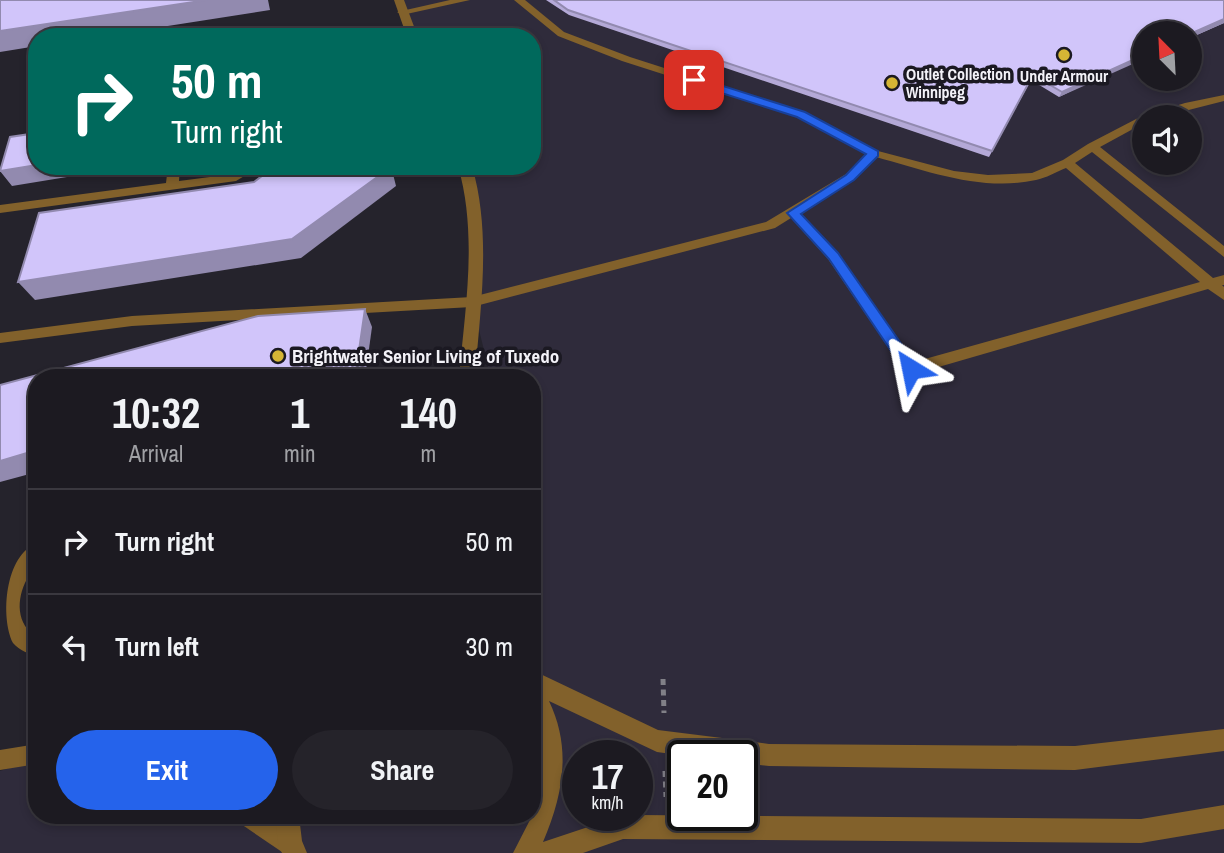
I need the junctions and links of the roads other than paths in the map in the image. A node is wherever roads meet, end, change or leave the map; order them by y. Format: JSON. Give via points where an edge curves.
{"nodes":[{"id":1,"x":465,"y":0,"type":"edge"},
{"id":2,"x":519,"y":0,"type":"edge"},
{"id":3,"x":400,"y":6,"type":"edge"},
{"id":4,"x":409,"y":28,"type":"edge"},
{"id":5,"x":1224,"y":99,"type":"edge"},
{"id":6,"x":1189,"y":105,"type":"edge"},
{"id":7,"x":1132,"y":125,"type":"edge"},
{"id":8,"x":1092,"y":146,"type":"junction"},
{"id":9,"x":874,"y":153,"type":"junction"},
{"id":10,"x":1067,"y":163,"type":"junction"},
{"id":11,"x":173,"y":175,"type":"edge"},
{"id":12,"x":239,"y":175,"type":"edge"},
{"id":13,"x":469,"y":175,"type":"edge"},
{"id":14,"x":172,"y":186,"type":"junction"},
{"id":15,"x":0,"y":209,"type":"edge"},
{"id":16,"x":793,"y":213,"type":"junction"},
{"id":17,"x":1224,"y":253,"type":"edge"},
{"id":18,"x":1218,"y":282,"type":"edge"},
{"id":19,"x":1224,"y":295,"type":"edge"},
{"id":20,"x":472,"y":302,"type":"junction"},
{"id":21,"x":0,"y":338,"type":"edge"},
{"id":22,"x":468,"y":369,"type":"edge"},
{"id":23,"x":28,"y":563,"type":"edge"},
{"id":24,"x":5,"y":621,"type":"edge"},
{"id":25,"x":28,"y":643,"type":"edge"},
{"id":26,"x":541,"y":685,"type":"edge"},
{"id":27,"x":541,"y":706,"type":"edge"},
{"id":28,"x":1224,"y":740,"type":"edge"},
{"id":29,"x":28,"y":755,"type":"edge"},
{"id":30,"x":0,"y":760,"type":"edge"},
{"id":31,"x":1223,"y":819,"type":"edge"},
{"id":32,"x":541,"y":823,"type":"edge"},
{"id":33,"x":260,"y":824,"type":"edge"},
{"id":34,"x":288,"y":824,"type":"edge"},
{"id":35,"x":540,"y":824,"type":"edge"},
{"id":36,"x":293,"y":849,"type":"edge"},
{"id":37,"x":524,"y":853,"type":"edge"},
{"id":38,"x":548,"y":853,"type":"edge"}],
"edges":[{"from":1,"to":3,"type":"lane"},
{"from":2,"to":9,"type":"lane","via":[[561,34],[801,115]]},
{"from":3,"to":4,"type":"street"},
{"from":5,"to":6,"type":"lane"},
{"from":7,"to":8,"type":"lane"},
{"from":8,"to":10,"type":"lane"},
{"from":8,"to":17,"type":"lane"},
{"from":9,"to":10,"type":"lane","via":[[954,175],[988,179],[1034,177]]},
{"from":9,"to":16,"type":"lane","via":[[850,177]]},
{"from":10,"to":18,"type":"lane"},
{"from":11,"to":14,"type":"lane"},
{"from":12,"to":14,"type":"lane"},
{"from":13,"to":20,"type":"street","via":[[477,235]]},
{"from":14,"to":15,"type":"lane"},
{"from":16,"to":18,"type":"lane","via":[[834,256],[911,369]]},
{"from":16,"to":20,"type":"lane","via":[[770,225]]},
{"from":18,"to":19,"type":"lane"},
{"from":20,"to":21,"type":"lane","via":[[132,321]]},
{"from":20,"to":22,"type":"street"},
{"from":23,"to":24,"type":"lane","via":[[18,576]]},
{"from":24,"to":25,"type":"lane"},
{"from":26,"to":28,"type":"street","via":[[657,741],[769,755],[1074,758]]},
{"from":27,"to":32,"type":"street","via":[[552,741],[552,780]]},
{"from":29,"to":30,"type":"lane"},
{"from":31,"to":38,"type":"street","via":[[1141,831],[623,827]]},
{"from":33,"to":36,"type":"lane"},
{"from":34,"to":36,"type":"street"},
{"from":35,"to":37,"type":"street"}]}
